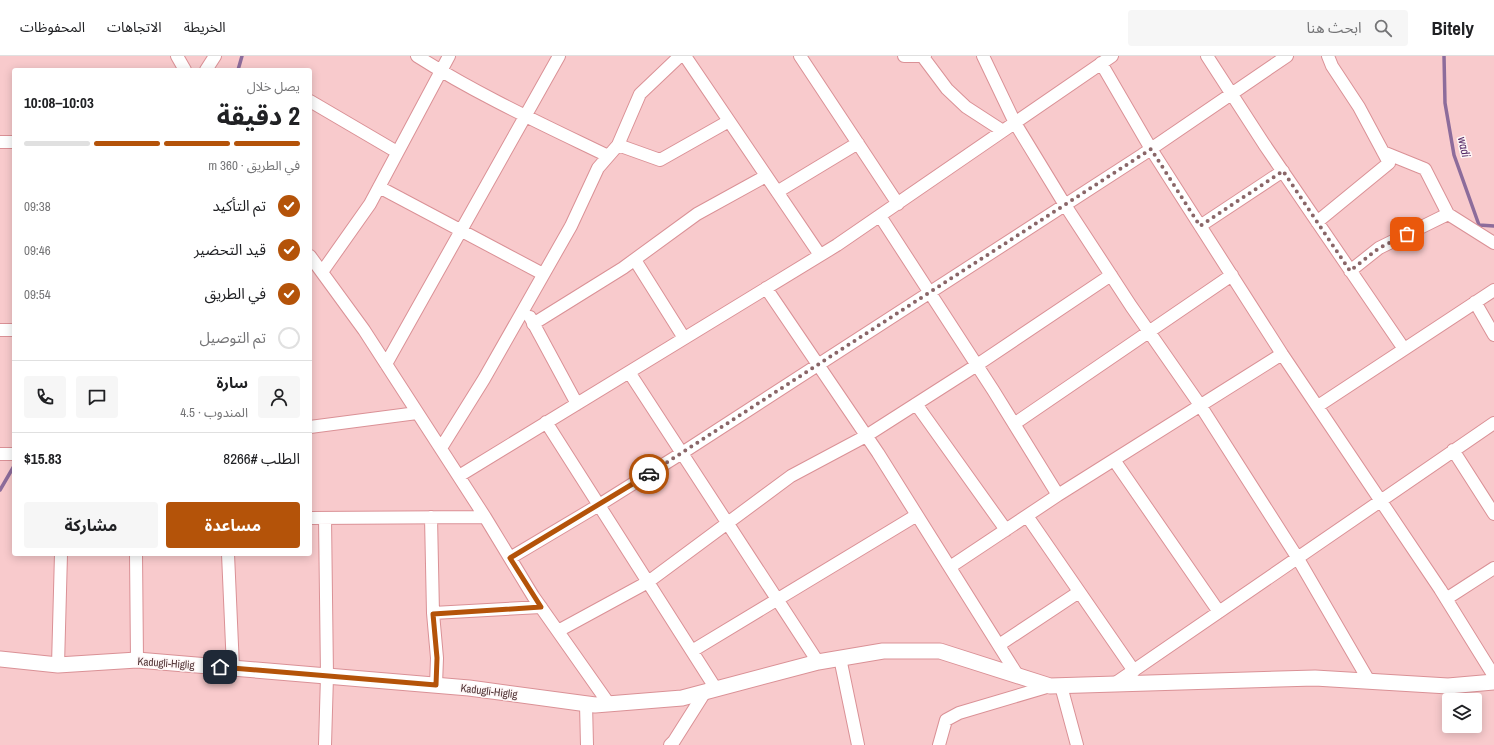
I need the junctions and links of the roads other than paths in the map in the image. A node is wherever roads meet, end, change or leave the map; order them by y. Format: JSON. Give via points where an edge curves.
{"nodes":[{"id":1,"x":177,"y":56,"type":"edge"},
{"id":2,"x":214,"y":56,"type":"edge"},
{"id":3,"x":418,"y":56,"type":"edge"},
{"id":4,"x":449,"y":56,"type":"edge"},
{"id":5,"x":559,"y":56,"type":"edge"},
{"id":6,"x":680,"y":56,"type":"edge"},
{"id":7,"x":685,"y":56,"type":"edge"},
{"id":8,"x":800,"y":56,"type":"edge"},
{"id":9,"x":904,"y":56,"type":"edge"},
{"id":10,"x":924,"y":56,"type":"edge"},
{"id":11,"x":984,"y":56,"type":"edge"},
{"id":12,"x":1112,"y":56,"type":"edge"},
{"id":13,"x":1207,"y":56,"type":"edge"},
{"id":14,"x":1287,"y":56,"type":"edge"},
{"id":15,"x":1328,"y":56,"type":"edge"},
{"id":16,"x":1101,"y":63,"type":"junction"},
{"id":17,"x":184,"y":68,"type":"edge"},
{"id":18,"x":207,"y":68,"type":"edge"},
{"id":19,"x":441,"y":71,"type":"junction"},
{"id":20,"x":1230,"y":94,"type":"junction"},
{"id":21,"x":312,"y":102,"type":"edge"},
{"id":22,"x":526,"y":116,"type":"junction"},
{"id":23,"x":729,"y":121,"type":"junction"},
{"id":24,"x":1014,"y":123,"type":"junction"},
{"id":25,"x":1003,"y":131,"type":"junction"},
{"id":26,"x":0,"y":142,"type":"edge"},
{"id":27,"x":12,"y":142,"type":"edge"},
{"id":28,"x":858,"y":143,"type":"junction"},
{"id":29,"x":618,"y":145,"type":"junction"},
{"id":30,"x":1151,"y":149,"type":"junction"},
{"id":31,"x":397,"y":152,"type":"junction"},
{"id":32,"x":1383,"y":152,"type":"junction"},
{"id":33,"x":608,"y":156,"type":"junction"},
{"id":34,"x":1283,"y":171,"type":"junction"},
{"id":35,"x":766,"y":176,"type":"junction"},
{"id":36,"x":379,"y":187,"type":"junction"},
{"id":37,"x":777,"y":192,"type":"junction"},
{"id":38,"x":898,"y":204,"type":"junction"},
{"id":39,"x":1065,"y":205,"type":"junction"},
{"id":40,"x":1448,"y":214,"type":"junction"},
{"id":41,"x":880,"y":216,"type":"junction"},
{"id":42,"x":1317,"y":222,"type":"junction"},
{"id":43,"x":1200,"y":226,"type":"junction"},
{"id":44,"x":462,"y":229,"type":"junction"},
{"id":45,"x":1494,"y":243,"type":"edge"},
{"id":46,"x":820,"y":255,"type":"junction"},
{"id":47,"x":312,"y":259,"type":"edge"},
{"id":48,"x":635,"y":260,"type":"junction"},
{"id":49,"x":1350,"y":271,"type":"junction"},
{"id":50,"x":322,"y":272,"type":"junction"},
{"id":51,"x":543,"y":274,"type":"junction"},
{"id":52,"x":1111,"y":275,"type":"junction"},
{"id":53,"x":1232,"y":275,"type":"junction"},
{"id":54,"x":766,"y":288,"type":"junction"},
{"id":55,"x":1494,"y":290,"type":"edge"},
{"id":56,"x":930,"y":292,"type":"junction"},
{"id":57,"x":1475,"y":302,"type":"junction"},
{"id":58,"x":524,"y":308,"type":"junction"},
{"id":59,"x":533,"y":324,"type":"junction"},
{"id":60,"x":0,"y":330,"type":"edge"},
{"id":61,"x":12,"y":330,"type":"edge"},
{"id":62,"x":1150,"y":332,"type":"junction"},
{"id":63,"x":1494,"y":334,"type":"edge"},
{"id":64,"x":684,"y":338,"type":"junction"},
{"id":65,"x":1404,"y":349,"type":"junction"},
{"id":66,"x":1282,"y":354,"type":"junction"},
{"id":67,"x":386,"y":364,"type":"junction"},
{"id":68,"x":818,"y":365,"type":"junction"},
{"id":69,"x":977,"y":365,"type":"junction"},
{"id":70,"x":629,"y":372,"type":"junction"},
{"id":71,"x":577,"y":404,"type":"junction"},
{"id":72,"x":916,"y":404,"type":"junction"},
{"id":73,"x":1200,"y":405,"type":"junction"},
{"id":74,"x":1318,"y":406,"type":"junction"},
{"id":75,"x":417,"y":413,"type":"junction"},
{"id":76,"x":546,"y":422,"type":"junction"},
{"id":77,"x":1494,"y":423,"type":"edge"},
{"id":78,"x":1014,"y":424,"type":"junction"},
{"id":79,"x":312,"y":427,"type":"edge"},
{"id":80,"x":866,"y":436,"type":"junction"},
{"id":81,"x":441,"y":448,"type":"junction"},
{"id":82,"x":1454,"y":450,"type":"junction"},
{"id":83,"x":0,"y":454,"type":"edge"},
{"id":84,"x":12,"y":454,"type":"edge"},
{"id":85,"x":682,"y":454,"type":"junction"},
{"id":86,"x":1114,"y":460,"type":"junction"},
{"id":87,"x":459,"y":476,"type":"junction"},
{"id":88,"x":1058,"y":495,"type":"junction"},
{"id":89,"x":1381,"y":499,"type":"junction"},
{"id":90,"x":599,"y":505,"type":"junction"},
{"id":91,"x":1494,"y":514,"type":"edge"},
{"id":92,"x":917,"y":515,"type":"junction"},
{"id":93,"x":485,"y":516,"type":"junction"},
{"id":94,"x":1027,"y":516,"type":"junction"},
{"id":95,"x":431,"y":517,"type":"junction"},
{"id":96,"x":312,"y":518,"type":"edge"},
{"id":97,"x":324,"y":518,"type":"junction"},
{"id":98,"x":728,"y":524,"type":"junction"},
{"id":99,"x":1006,"y":530,"type":"junction"},
{"id":100,"x":61,"y":556,"type":"edge"},
{"id":101,"x":136,"y":556,"type":"edge"},
{"id":102,"x":228,"y":556,"type":"edge"},
{"id":103,"x":1297,"y":557,"type":"junction"},
{"id":104,"x":510,"y":558,"type":"junction"},
{"id":105,"x":950,"y":567,"type":"junction"},
{"id":106,"x":1494,"y":568,"type":"edge"},
{"id":107,"x":648,"y":582,"type":"junction"},
{"id":108,"x":1080,"y":592,"type":"junction"},
{"id":109,"x":1446,"y":599,"type":"junction"},
{"id":110,"x":777,"y":600,"type":"junction"},
{"id":111,"x":541,"y":607,"type":"junction"},
{"id":112,"x":1219,"y":612,"type":"junction"},
{"id":113,"x":433,"y":614,"type":"junction"},
{"id":114,"x":558,"y":631,"type":"junction"},
{"id":115,"x":999,"y":645,"type":"junction"},
{"id":116,"x":692,"y":651,"type":"junction"},
{"id":117,"x":840,"y":658,"type":"junction"},
{"id":118,"x":0,"y":659,"type":"edge"},
{"id":119,"x":137,"y":660,"type":"junction"},
{"id":120,"x":818,"y":662,"type":"junction"},
{"id":121,"x":58,"y":664,"type":"junction"},
{"id":122,"x":233,"y":668,"type":"junction"},
{"id":123,"x":1134,"y":671,"type":"junction"},
{"id":124,"x":327,"y":676,"type":"junction"},
{"id":125,"x":1018,"y":676,"type":"junction"},
{"id":126,"x":1494,"y":676,"type":"edge"},
{"id":127,"x":1369,"y":681,"type":"junction"},
{"id":128,"x":1494,"y":682,"type":"edge"},
{"id":129,"x":1114,"y":684,"type":"junction"},
{"id":130,"x":436,"y":685,"type":"junction"},
{"id":131,"x":1056,"y":686,"type":"junction"},
{"id":132,"x":710,"y":690,"type":"junction"},
{"id":133,"x":597,"y":704,"type":"junction"},
{"id":134,"x":326,"y":745,"type":"edge"},
{"id":135,"x":587,"y":745,"type":"edge"},
{"id":136,"x":670,"y":745,"type":"edge"},
{"id":137,"x":858,"y":745,"type":"edge"},
{"id":138,"x":939,"y":745,"type":"edge"},
{"id":139,"x":1077,"y":745,"type":"edge"}],
"edges":[{"from":1,"to":17,"type":"street"},
{"from":2,"to":18,"type":"street"},
{"from":3,"to":19,"type":"street"},
{"from":4,"to":19,"type":"street"},
{"from":5,"to":22,"type":"street"},
{"from":6,"to":29,"type":"street","via":[[640,94]]},
{"from":7,"to":23,"type":"street"},
{"from":8,"to":28,"type":"street"},
{"from":9,"to":10,"type":"street"},
{"from":10,"to":25,"type":"street","via":[[947,89],[966,107]]},
{"from":11,"to":24,"type":"street"},
{"from":12,"to":16,"type":"street"},
{"from":13,"to":20,"type":"street"},
{"from":14,"to":20,"type":"street"},
{"from":15,"to":32,"type":"street","via":[[1359,106]]},
{"from":16,"to":24,"type":"street"},
{"from":16,"to":30,"type":"street"},
{"from":19,"to":22,"type":"street"},
{"from":19,"to":31,"type":"street"},
{"from":20,"to":30,"type":"street"},
{"from":20,"to":34,"type":"street"},
{"from":21,"to":31,"type":"street"},
{"from":22,"to":33,"type":"street"},
{"from":22,"to":44,"type":"street"},
{"from":23,"to":29,"type":"street","via":[[660,160]]},
{"from":23,"to":35,"type":"street"},
{"from":24,"to":25,"type":"street"},
{"from":24,"to":39,"type":"street"},
{"from":25,"to":38,"type":"street"},
{"from":26,"to":27,"type":"street"},
{"from":28,"to":37,"type":"street"},
{"from":28,"to":38,"type":"street"},
{"from":29,"to":33,"type":"street"},
{"from":30,"to":39,"type":"street"},
{"from":30,"to":43,"type":"street"},
{"from":31,"to":36,"type":"street"},
{"from":32,"to":40,"type":"street","via":[[1425,169]]},
{"from":32,"to":42,"type":"street","via":[[1389,163]]},
{"from":33,"to":51,"type":"street","via":[[598,168],[571,226]]},
{"from":34,"to":42,"type":"street"},
{"from":34,"to":43,"type":"street"},
{"from":35,"to":37,"type":"street"},
{"from":35,"to":48,"type":"street","via":[[697,214]]},
{"from":36,"to":44,"type":"street"},
{"from":36,"to":50,"type":"street"},
{"from":37,"to":46,"type":"street"},
{"from":38,"to":41,"type":"street"},
{"from":39,"to":52,"type":"street"},
{"from":39,"to":56,"type":"street"},
{"from":40,"to":45,"type":"street"},
{"from":40,"to":49,"type":"street","via":[[1379,248]]},
{"from":41,"to":46,"type":"street"},
{"from":41,"to":56,"type":"street"},
{"from":42,"to":49,"type":"street"},
{"from":43,"to":53,"type":"street"},
{"from":44,"to":51,"type":"street"},
{"from":44,"to":67,"type":"street"},
{"from":46,"to":54,"type":"street"},
{"from":47,"to":50,"type":"street"},
{"from":48,"to":59,"type":"street"},
{"from":48,"to":64,"type":"street"},
{"from":49,"to":65,"type":"street"},
{"from":50,"to":67,"type":"street"},
{"from":51,"to":58,"type":"street"},
{"from":52,"to":62,"type":"street"},
{"from":52,"to":69,"type":"street"},
{"from":53,"to":62,"type":"street"},
{"from":53,"to":66,"type":"street"},
{"from":54,"to":64,"type":"street"},
{"from":54,"to":68,"type":"street"},
{"from":55,"to":57,"type":"street"},
{"from":56,"to":68,"type":"street"},
{"from":56,"to":69,"type":"street"},
{"from":57,"to":63,"type":"street"},
{"from":57,"to":65,"type":"street"},
{"from":58,"to":59,"type":"street"},
{"from":58,"to":81,"type":"street","via":[[484,380]]},
{"from":59,"to":71,"type":"street"},
{"from":60,"to":61,"type":"street"},
{"from":62,"to":73,"type":"street"},
{"from":62,"to":78,"type":"street"},
{"from":64,"to":70,"type":"street"},
{"from":65,"to":74,"type":"street"},
{"from":66,"to":73,"type":"street"},
{"from":66,"to":74,"type":"street"},
{"from":67,"to":75,"type":"street"},
{"from":68,"to":80,"type":"street"},
{"from":68,"to":85,"type":"street"},
{"from":69,"to":72,"type":"street"},
{"from":69,"to":78,"type":"street"},
{"from":70,"to":71,"type":"street"},
{"from":70,"to":85,"type":"street"},
{"from":71,"to":76,"type":"street"},
{"from":72,"to":80,"type":"street"},
{"from":72,"to":99,"type":"street"},
{"from":73,"to":86,"type":"street"},
{"from":73,"to":103,"type":"street"},
{"from":74,"to":89,"type":"street"},
{"from":75,"to":79,"type":"street"},
{"from":75,"to":81,"type":"street"},
{"from":76,"to":87,"type":"street"},
{"from":76,"to":90,"type":"street"},
{"from":77,"to":82,"type":"street"},
{"from":78,"to":88,"type":"street"},
{"from":80,"to":92,"type":"street"},
{"from":80,"to":98,"type":"street","via":[[791,476]]},
{"from":81,"to":87,"type":"street"},
{"from":82,"to":89,"type":"street"},
{"from":82,"to":91,"type":"street"},
{"from":83,"to":84,"type":"street"},
{"from":85,"to":90,"type":"street"},
{"from":85,"to":98,"type":"street"},
{"from":86,"to":88,"type":"street"},
{"from":86,"to":112,"type":"street"},
{"from":87,"to":93,"type":"street"},
{"from":88,"to":94,"type":"street"},
{"from":89,"to":103,"type":"street"},
{"from":89,"to":109,"type":"street"},
{"from":90,"to":104,"type":"street"},
{"from":90,"to":107,"type":"street"},
{"from":92,"to":105,"type":"street"},
{"from":92,"to":110,"type":"street"},
{"from":93,"to":95,"type":"street"},
{"from":93,"to":104,"type":"street"},
{"from":94,"to":99,"type":"street"},
{"from":94,"to":108,"type":"street"},
{"from":95,"to":97,"type":"street"},
{"from":95,"to":113,"type":"street"},
{"from":96,"to":97,"type":"street"},
{"from":97,"to":124,"type":"street"},
{"from":98,"to":107,"type":"street"},
{"from":98,"to":110,"type":"street"},
{"from":99,"to":105,"type":"street"},
{"from":100,"to":121,"type":"street"},
{"from":101,"to":119,"type":"street"},
{"from":102,"to":122,"type":"street"},
{"from":103,"to":112,"type":"street"},
{"from":103,"to":127,"type":"street"},
{"from":104,"to":111,"type":"street"},
{"from":105,"to":115,"type":"street"},
{"from":106,"to":109,"type":"street"},
{"from":107,"to":114,"type":"street"},
{"from":107,"to":116,"type":"street"},
{"from":108,"to":115,"type":"street"},
{"from":108,"to":123,"type":"street"},
{"from":109,"to":126,"type":"street"},
{"from":110,"to":116,"type":"street"},
{"from":110,"to":120,"type":"street"},
{"from":111,"to":113,"type":"street"},
{"from":111,"to":114,"type":"street"},
{"from":112,"to":123,"type":"street"},
{"from":113,"to":130,"type":"street","via":[[437,658]]},
{"from":114,"to":133,"type":"street"},
{"from":115,"to":125,"type":"street"},
{"from":116,"to":132,"type":"street"},
{"from":117,"to":120,"type":"street","name":"Kadugli-Higlig"},
{"from":117,"to":125,"type":"street","name":"Kadugli-Higlig","via":[[883,651],[940,651]]},
{"from":117,"to":137,"type":"street"},
{"from":118,"to":121,"type":"street","name":"Kadugli-Higlig"},
{"from":119,"to":121,"type":"street","name":"Kadugli-Higlig"},
{"from":119,"to":122,"type":"street","name":"Kadugli-Higlig"},
{"from":120,"to":132,"type":"street","name":"Kadugli-Higlig"},
{"from":122,"to":124,"type":"street","name":"Kadugli-Higlig"},
{"from":123,"to":129,"type":"street"},
{"from":124,"to":130,"type":"street","name":"Kadugli-Higlig"},
{"from":124,"to":134,"type":"street"},
{"from":125,"to":131,"type":"street","name":"Kadugli-Higlig"},
{"from":127,"to":128,"type":"street","name":"Kadugli-Higlig","via":[[1448,686]]},
{"from":127,"to":129,"type":"street","name":"Kadugli-Higlig","via":[[1316,678]]},
{"from":129,"to":131,"type":"street","name":"Kadugli-Higlig"},
{"from":130,"to":133,"type":"street","name":"Kadugli-Higlig"},
{"from":131,"to":138,"type":"street","via":[[959,712],[946,720]]},
{"from":131,"to":139,"type":"street"},
{"from":132,"to":133,"type":"street","name":"Kadugli-Higlig","via":[[682,698]]},
{"from":132,"to":136,"type":"street"},
{"from":133,"to":135,"type":"street"}]}
